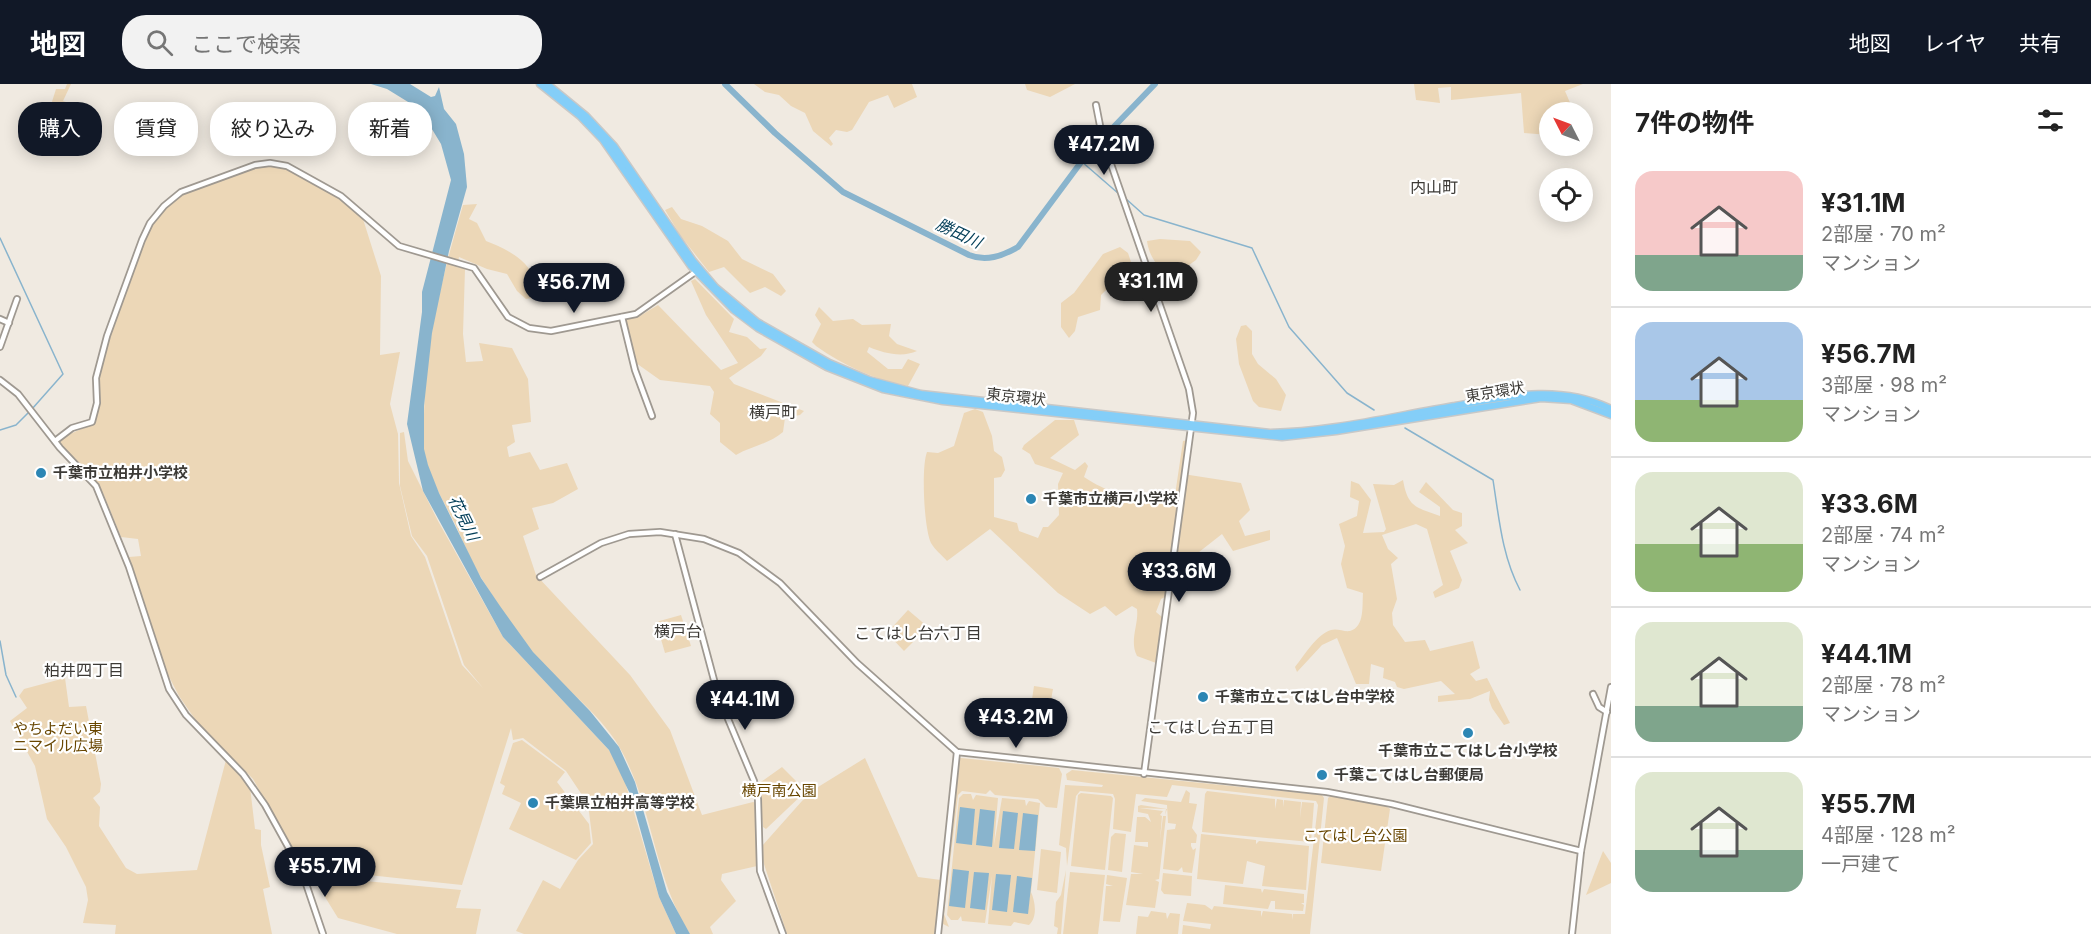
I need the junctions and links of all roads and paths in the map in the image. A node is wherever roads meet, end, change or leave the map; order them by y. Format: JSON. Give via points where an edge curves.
{"nodes":[{"id":1,"x":540,"y":84,"type":"edge"},
{"id":2,"x":547,"y":84,"type":"edge"},
{"id":3,"x":1096,"y":105,"type":"dead end"},
{"id":4,"x":698,"y":271,"type":"junction"},
{"id":5,"x":17,"y":299,"type":"dead end"},
{"id":6,"x":622,"y":317,"type":"junction"},
{"id":7,"x":0,"y":319,"type":"edge"},
{"id":8,"x":9,"y":322,"type":"junction"},
{"id":9,"x":0,"y":347,"type":"edge"},
{"id":10,"x":0,"y":380,"type":"edge"},
{"id":11,"x":1611,"y":410,"type":"edge"},
{"id":12,"x":1611,"y":415,"type":"edge"},
{"id":13,"x":652,"y":416,"type":"dead end"},
{"id":14,"x":1193,"y":427,"type":"junction"},
{"id":15,"x":55,"y":441,"type":"junction"},
{"id":16,"x":675,"y":534,"type":"junction"},
{"id":17,"x":540,"y":577,"type":"dead end"},
{"id":18,"x":1611,"y":687,"type":"edge"},
{"id":19,"x":1593,"y":694,"type":"dead end"},
{"id":20,"x":1607,"y":712,"type":"junction"},
{"id":21,"x":957,"y":752,"type":"junction"},
{"id":22,"x":1144,"y":774,"type":"junction"},
{"id":23,"x":1581,"y":851,"type":"junction"},
{"id":24,"x":323,"y":934,"type":"edge"},
{"id":25,"x":783,"y":934,"type":"edge"},
{"id":26,"x":938,"y":934,"type":"edge"},
{"id":27,"x":1572,"y":934,"type":"edge"}],
"edges":[{"from":1,"to":4,"type":"highway","name":"東京環状","via":[[580,116],[609,148]]},
{"from":2,"to":4,"type":"highway","name":"東京環状","via":[[578,108],[614,146]]},
{"from":3,"to":14,"type":"street","via":[[1107,153],[1189,389]]},
{"from":4,"to":6,"type":"street","via":[[647,308]]},
{"from":4,"to":14,"type":"highway","name":"東京環状","via":[[763,325],[829,363],[879,383],[942,397]]},
{"from":5,"to":8,"type":"street"},
{"from":6,"to":13,"type":"street"},
{"from":6,"to":15,"type":"street","via":[[551,331],[520,326],[508,317],[480,273],[466,265],[399,246],[341,196],[279,164],[255,165],[181,192],[150,223],[107,336],[96,378],[97,403],[92,422],[72,428]]},
{"from":7,"to":8,"type":"street"},
{"from":8,"to":9,"type":"street"},
{"from":10,"to":15,"type":"street"},
{"from":11,"to":14,"type":"highway","name":"東京環状","via":[[1570,396],[1542,393],[1293,433]]},
{"from":12,"to":14,"type":"highway","name":"東京環状","via":[[1571,400],[1541,398],[1301,436],[1268,437]]},
{"from":14,"to":22,"type":"street"},
{"from":15,"to":24,"type":"street","via":[[102,496],[169,689],[186,715],[248,779],[270,814],[308,885]]},
{"from":16,"to":17,"type":"street","via":[[645,532],[615,537]]},
{"from":16,"to":21,"type":"street","via":[[718,543],[780,583],[857,663]]},
{"from":16,"to":25,"type":"street","via":[[718,695],[754,781],[760,871]]},
{"from":18,"to":20,"type":"street"},
{"from":19,"to":20,"type":"street","via":[[1599,707]]},
{"from":20,"to":23,"type":"street"},
{"from":21,"to":22,"type":"street"},
{"from":21,"to":26,"type":"street"},
{"from":22,"to":23,"type":"street","via":[[1327,792],[1392,804]]},
{"from":23,"to":27,"type":"street"}]}
